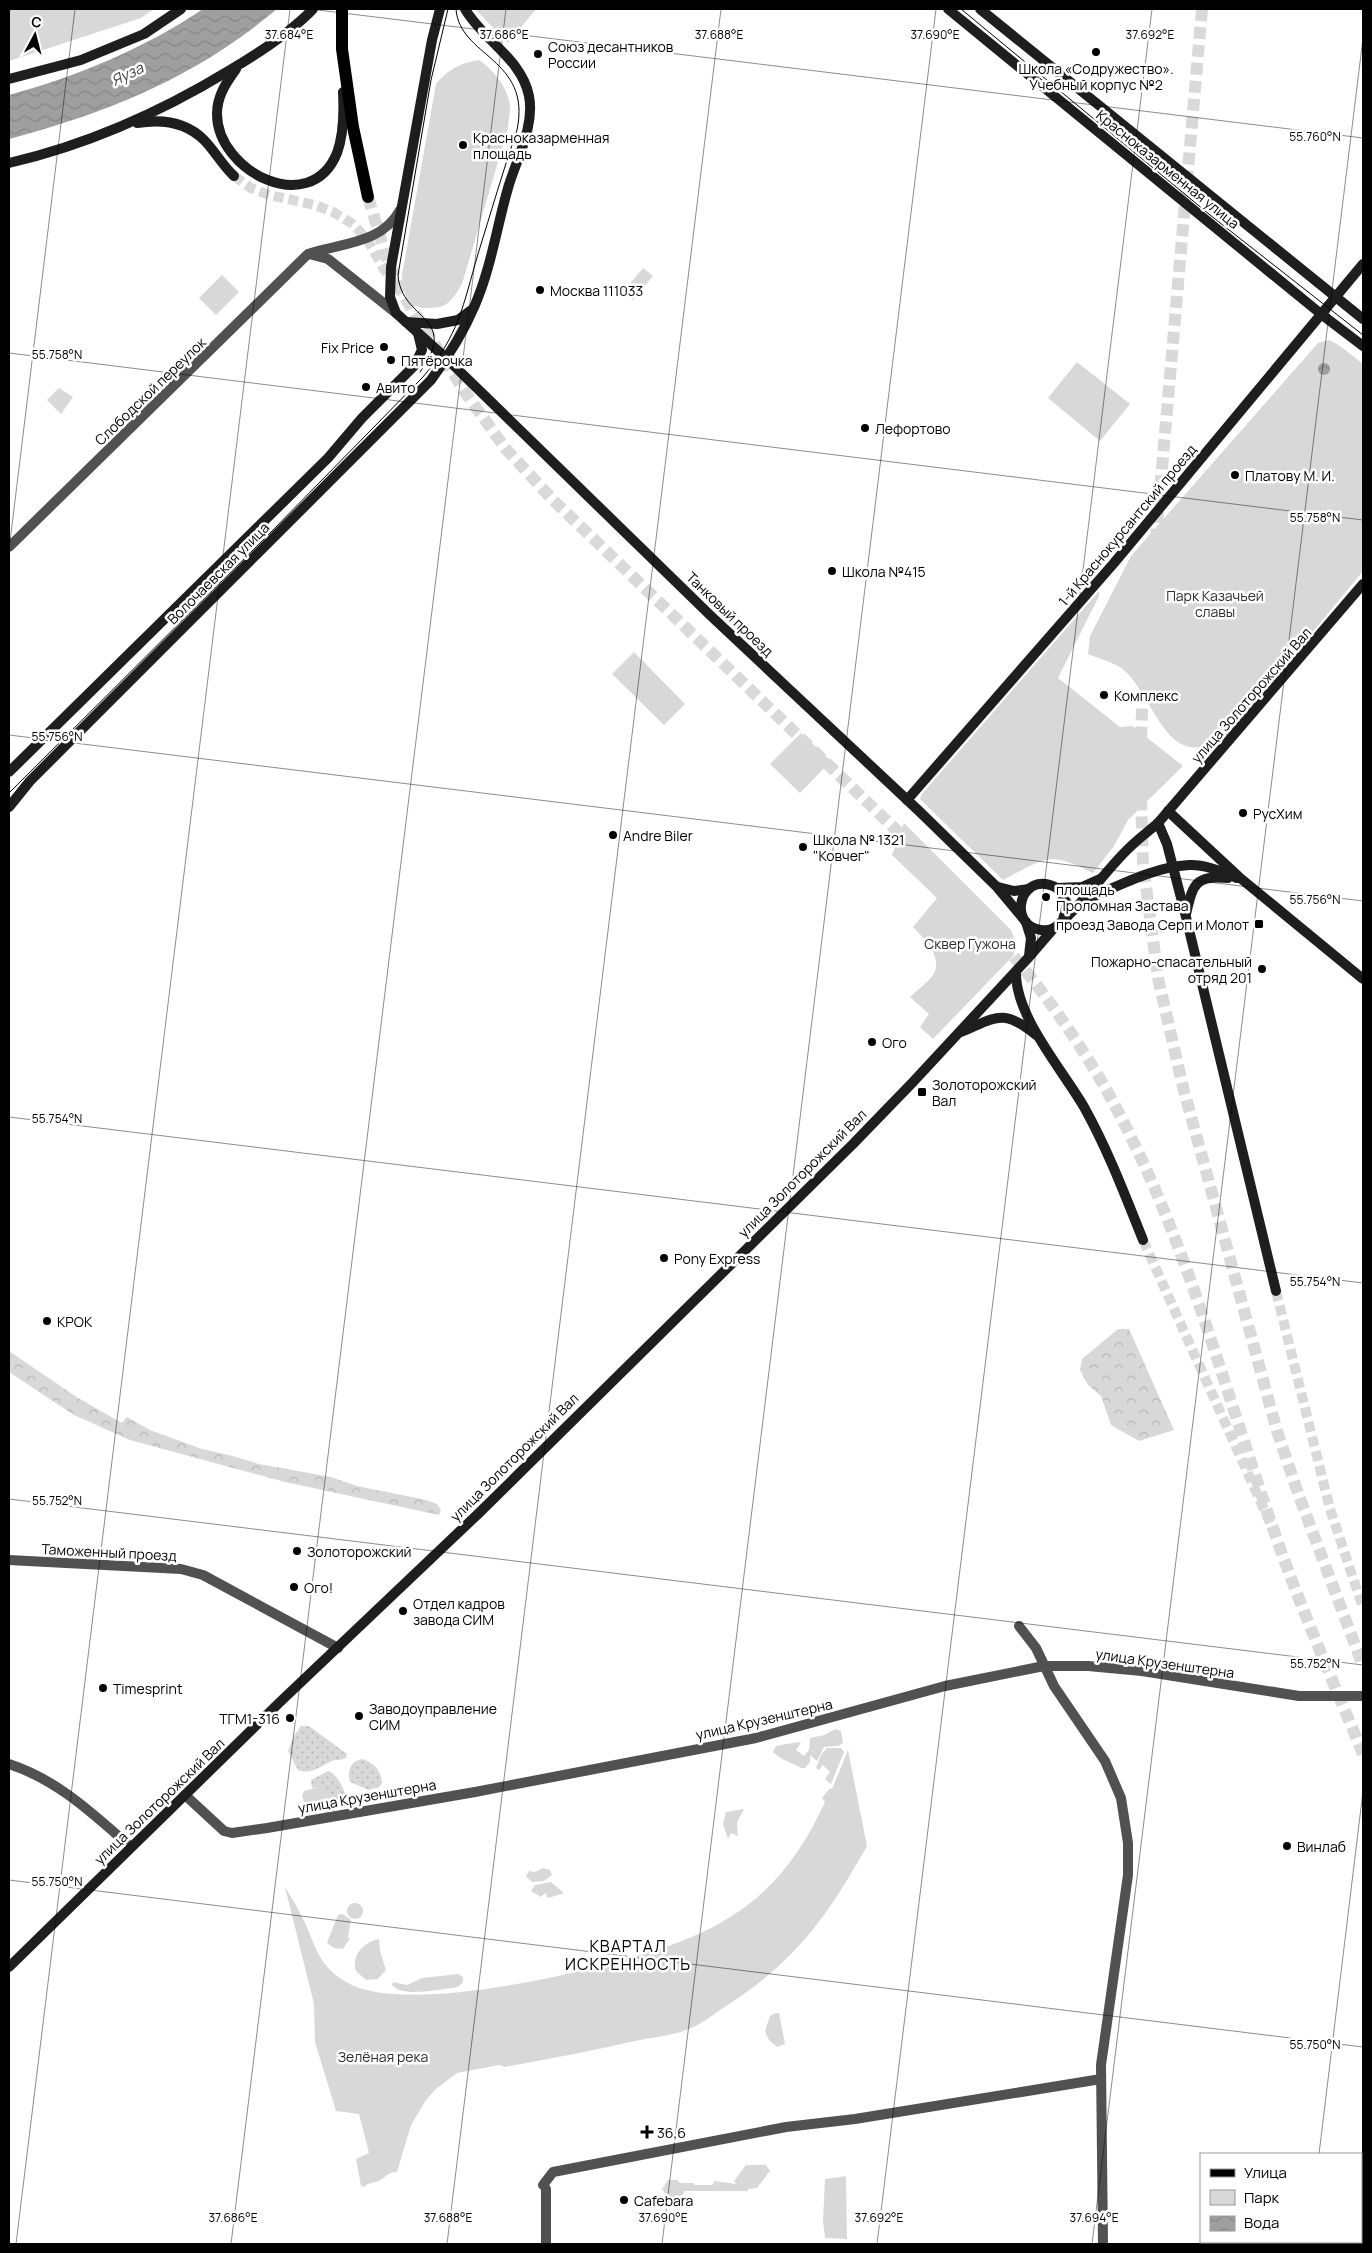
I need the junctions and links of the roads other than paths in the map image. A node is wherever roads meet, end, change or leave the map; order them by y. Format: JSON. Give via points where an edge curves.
{"nodes":[{"id":1,"x":181,"y":9,"type":"edge"},
{"id":2,"x":313,"y":9,"type":"edge"},
{"id":3,"x":320,"y":9,"type":"edge"},
{"id":4,"x":440,"y":9,"type":"edge"},
{"id":5,"x":465,"y":9,"type":"edge"},
{"id":6,"x":948,"y":9,"type":"edge"},
{"id":7,"x":980,"y":9,"type":"edge"},
{"id":8,"x":342,"y":11,"type":"edge"},
{"id":9,"x":302,"y":20,"type":"junction"},
{"id":10,"x":342,"y":49,"type":"junction"},
{"id":11,"x":240,"y":65,"type":"junction"},
{"id":12,"x":9,"y":79,"type":"edge"},
{"id":13,"x":126,"y":124,"type":"junction"},
{"id":14,"x":9,"y":163,"type":"edge"},
{"id":15,"x":234,"y":176,"type":"tunnel mouth"},
{"id":16,"x":368,"y":197,"type":"tunnel mouth"},
{"id":17,"x":400,"y":210,"type":"junction"},
{"id":18,"x":308,"y":254,"type":"junction"},
{"id":19,"x":1363,"y":264,"type":"edge"},
{"id":20,"x":1336,"y":296,"type":"junction"},
{"id":21,"x":474,"y":308,"type":"junction"},
{"id":22,"x":396,"y":313,"type":"junction"},
{"id":23,"x":1321,"y":314,"type":"junction"},
{"id":24,"x":1363,"y":319,"type":"edge"},
{"id":25,"x":405,"y":322,"type":"junction"},
{"id":26,"x":418,"y":333,"type":"junction"},
{"id":27,"x":1363,"y":346,"type":"edge"},
{"id":28,"x":447,"y":358,"type":"junction"},
{"id":29,"x":9,"y":547,"type":"edge"},
{"id":30,"x":1363,"y":584,"type":"edge"},
{"id":31,"x":9,"y":772,"type":"edge"},
{"id":32,"x":907,"y":800,"type":"junction"},
{"id":33,"x":9,"y":806,"type":"edge"},
{"id":34,"x":1168,"y":811,"type":"junction"},
{"id":35,"x":1158,"y":823,"type":"junction"},
{"id":36,"x":1173,"y":868,"type":"junction"},
{"id":37,"x":1105,"y":876,"type":"junction"},
{"id":38,"x":1243,"y":879,"type":"junction"},
{"id":39,"x":996,"y":887,"type":"junction"},
{"id":40,"x":1057,"y":888,"type":"junction"},
{"id":41,"x":1029,"y":889,"type":"junction"},
{"id":42,"x":1083,"y":901,"type":"junction"},
{"id":43,"x":1186,"y":917,"type":"junction"},
{"id":44,"x":1024,"y":919,"type":"junction"},
{"id":45,"x":1063,"y":920,"type":"junction"},
{"id":46,"x":1054,"y":928,"type":"junction"},
{"id":47,"x":1029,"y":957,"type":"junction"},
{"id":48,"x":1016,"y":972,"type":"junction"},
{"id":49,"x":1363,"y":979,"type":"edge"},
{"id":50,"x":957,"y":1033,"type":"junction"},
{"id":51,"x":1039,"y":1037,"type":"junction"},
{"id":52,"x":1143,"y":1240,"type":"tunnel mouth"},
{"id":53,"x":1276,"y":1291,"type":"tunnel mouth"},
{"id":54,"x":9,"y":1560,"type":"edge"},
{"id":55,"x":1019,"y":1626,"type":"dead end"},
{"id":56,"x":338,"y":1648,"type":"junction"},
{"id":57,"x":1044,"y":1666,"type":"junction"},
{"id":58,"x":1363,"y":1696,"type":"edge"},
{"id":59,"x":9,"y":1764,"type":"edge"},
{"id":60,"x":185,"y":1795,"type":"junction"},
{"id":61,"x":131,"y":1847,"type":"junction"},
{"id":62,"x":9,"y":1967,"type":"edge"},
{"id":63,"x":1101,"y":2079,"type":"junction"},
{"id":64,"x":546,"y":2244,"type":"edge"},
{"id":65,"x":1103,"y":2244,"type":"edge"}],
"edges":[{"from":1,"to":12,"type":"street","via":[[144,34],[81,60]]},
{"from":2,"to":9,"type":"street"},
{"from":3,"to":9,"type":"street"},
{"from":4,"to":17,"type":"street"},
{"from":5,"to":21,"type":"street","via":[[518,71],[530,97],[527,128]]},
{"from":6,"to":23,"type":"street","name":"Красноказарменная улица"},
{"from":7,"to":20,"type":"street","name":"Красноказарменная улица"},
{"from":8,"to":10,"type":"main road"},
{"from":9,"to":11,"type":"street"},
{"from":10,"to":11,"type":"street","via":[[344,103],[337,152],[320,176],[291,186],[261,176],[232,155],[224,143],[217,114],[220,96]]},
{"from":10,"to":16,"type":"main road","via":[[353,127]]},
{"from":11,"to":13,"type":"street","via":[[189,95]]},
{"from":13,"to":14,"type":"street","via":[[80,142]]},
{"from":13,"to":15,"type":"street","via":[[164,121],[192,130]]},
{"from":17,"to":18,"type":"street","via":[[390,224],[368,238]]},
{"from":17,"to":22,"type":"street","via":[[389,285],[391,304]]},
{"from":18,"to":22,"type":"street","via":[[328,259]]},
{"from":18,"to":29,"type":"street","name":"Слободской переулок"},
{"from":19,"to":20,"type":"street","name":"1-й Краснокурсантский проезд"},
{"from":20,"to":23,"type":"street","name":"1-й Краснокурсантский проезд"},
{"from":20,"to":24,"type":"street","name":"Красноказарменная улица"},
{"from":21,"to":25,"type":"street","via":[[458,320],[425,324]]},
{"from":21,"to":28,"type":"street"},
{"from":22,"to":25,"type":"street"},
{"from":23,"to":27,"type":"street","name":"Красноказарменная улица"},
{"from":23,"to":32,"type":"street","name":"1-й Краснокурсантский проезд","via":[[1114,563]]},
{"from":25,"to":26,"type":"street"},
{"from":26,"to":28,"type":"street"},
{"from":26,"to":31,"type":"street","name":"Волочаевская улица","via":[[422,350],[414,366],[328,458]]},
{"from":28,"to":32,"type":"street","name":"Танковый проезд","via":[[711,616]]},
{"from":28,"to":33,"type":"street","name":"Волочаевская улица","via":[[431,380],[30,781]]},
{"from":30,"to":34,"type":"street","name":"улица Золоторожский Вал"},
{"from":32,"to":39,"type":"street","name":"Танковый проезд"},
{"from":34,"to":35,"type":"street","name":"улица Золоторожский Вал"},
{"from":34,"to":38,"type":"street"},
{"from":35,"to":36,"type":"street"},
{"from":35,"to":37,"type":"street","via":[[1129,848]]},
{"from":36,"to":38,"type":"street","via":[[1189,865],[1207,867]]},
{"from":36,"to":42,"type":"street","via":[[1155,871]]},
{"from":36,"to":43,"type":"street"},
{"from":37,"to":40,"type":"street","via":[[1082,887]]},
{"from":37,"to":42,"type":"street"},
{"from":38,"to":43,"type":"street","via":[[1200,881],[1192,889]]},
{"from":38,"to":49,"type":"street"},
{"from":39,"to":41,"type":"street","via":[[1014,891]]},
{"from":39,"to":44,"type":"street","name":"Танковый проезд"},
{"from":40,"to":41,"type":"street","via":[[1040,884]]},
{"from":40,"to":45,"type":"street","via":[[1067,903]]},
{"from":41,"to":44,"type":"street","via":[[1020,905]]},
{"from":42,"to":45,"type":"street"},
{"from":43,"to":53,"type":"street"},
{"from":44,"to":46,"type":"street","via":[[1036,929]]},
{"from":44,"to":47,"type":"street","via":[[1031,938]]},
{"from":45,"to":46,"type":"street"},
{"from":46,"to":47,"type":"street","name":"улица Золоторожский Вал"},
{"from":47,"to":48,"type":"street","name":"улица Золоторожский Вал"},
{"from":48,"to":50,"type":"street","name":"улица Золоторожский Вал"},
{"from":48,"to":51,"type":"street","via":[[1016,990]]},
{"from":50,"to":51,"type":"street","via":[[1009,1017]]},
{"from":50,"to":56,"type":"street","name":"улица Золоторожский Вал","via":[[853,1144]]},
{"from":51,"to":52,"type":"street","via":[[1092,1123]]},
{"from":54,"to":56,"type":"street","name":"Таможенный проезд","via":[[192,1571]]},
{"from":55,"to":57,"type":"street","via":[[1036,1648]]},
{"from":56,"to":60,"type":"street","name":"улица Золоторожский Вал"},
{"from":57,"to":58,"type":"street","name":"улица Крузенштерна","via":[[1142,1671],[1299,1696]]},
{"from":57,"to":60,"type":"street","name":"улица Крузенштерна","via":[[945,1686],[756,1738],[267,1828],[232,1833],[224,1831]]},
{"from":57,"to":63,"type":"street","via":[[1105,1761],[1121,1798],[1128,1843],[1128,1875]]},
{"from":59,"to":61,"type":"street","via":[[27,1770],[77,1799]]},
{"from":60,"to":61,"type":"street","name":"улица Золоторожский Вал"},
{"from":61,"to":62,"type":"street","name":"улица Золоторожский Вал"},
{"from":63,"to":64,"type":"street","via":[[778,2129],[553,2172],[544,2187]]},
{"from":63,"to":65,"type":"street"}]}
